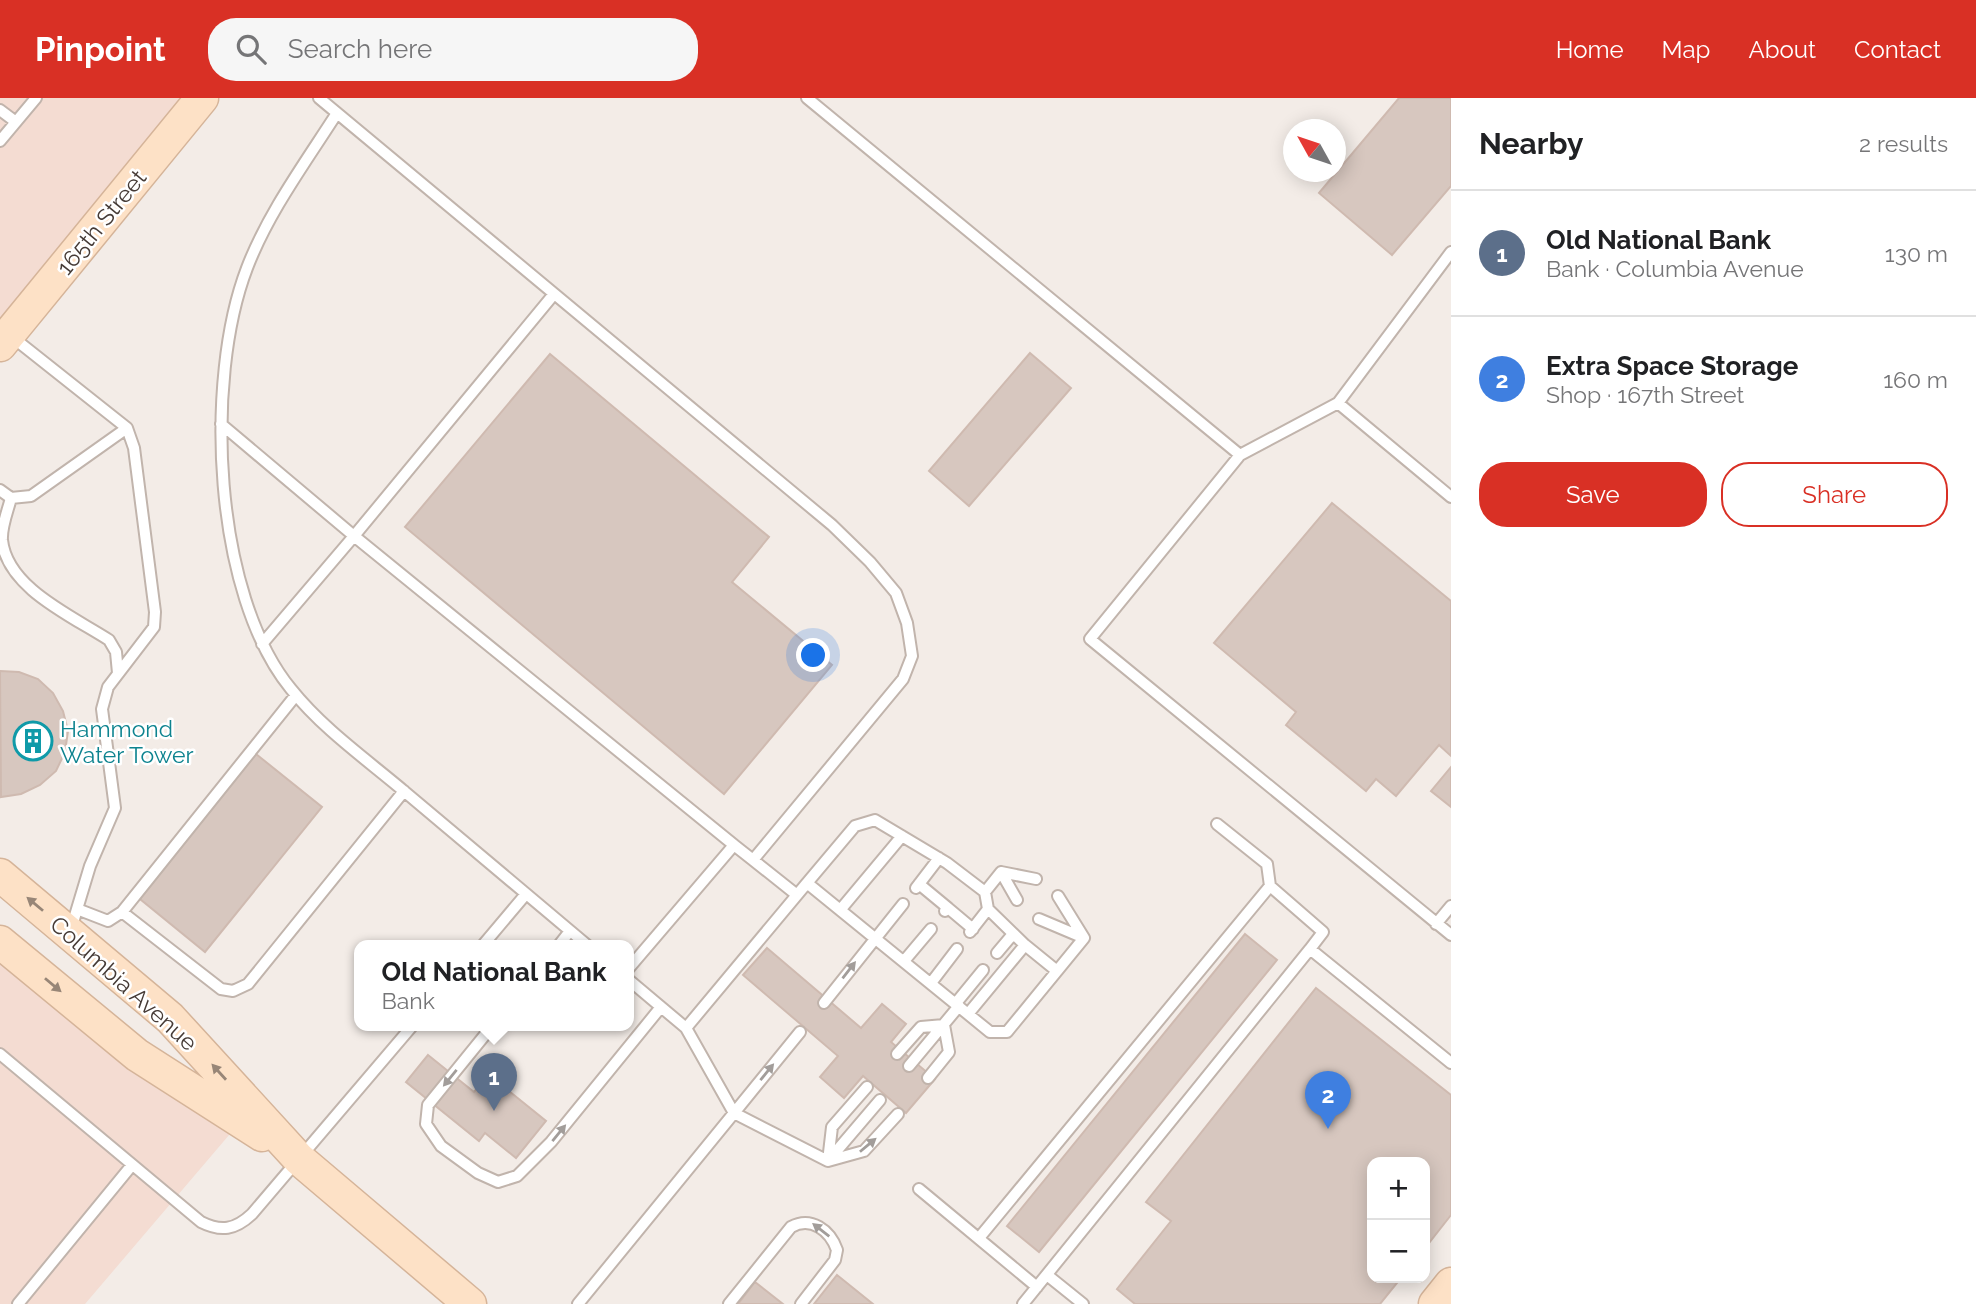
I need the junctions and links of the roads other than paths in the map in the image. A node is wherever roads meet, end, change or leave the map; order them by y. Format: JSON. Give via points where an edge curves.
{"nodes":[{"id":1,"x":36,"y":98,"type":"edge"},
{"id":2,"x":202,"y":98,"type":"edge"},
{"id":3,"x":319,"y":98,"type":"edge"},
{"id":4,"x":807,"y":98,"type":"edge"},
{"id":5,"x":0,"y":110,"type":"edge"},
{"id":6,"x":337,"y":113,"type":"junction"},
{"id":7,"x":16,"y":122,"type":"junction"},
{"id":8,"x":0,"y":141,"type":"edge"},
{"id":9,"x":1451,"y":252,"type":"edge"},
{"id":10,"x":554,"y":294,"type":"junction"},
{"id":11,"x":4,"y":340,"type":"edge"},
{"id":12,"x":1338,"y":403,"type":"junction"},
{"id":13,"x":221,"y":424,"type":"junction"},
{"id":14,"x":127,"y":428,"type":"junction"},
{"id":15,"x":1240,"y":455,"type":"junction"},
{"id":16,"x":0,"y":490,"type":"edge"},
{"id":17,"x":1451,"y":497,"type":"edge"},
{"id":18,"x":11,"y":498,"type":"junction"},
{"id":19,"x":354,"y":536,"type":"junction"},
{"id":20,"x":262,"y":643,"type":"junction"},
{"id":21,"x":118,"y":673,"type":"junction"},
{"id":22,"x":296,"y":695,"type":"junction"},
{"id":23,"x":404,"y":792,"type":"junction"},
{"id":24,"x":1217,"y":824,"type":"dead end"},
{"id":25,"x":902,"y":835,"type":"junction"},
{"id":26,"x":734,"y":845,"type":"junction"},
{"id":27,"x":939,"y":858,"type":"junction"},
{"id":28,"x":753,"y":860,"type":"junction"},
{"id":29,"x":1001,"y":872,"type":"junction"},
{"id":30,"x":0,"y":875,"type":"edge"},
{"id":31,"x":1036,"y":878,"type":"dead end"},
{"id":32,"x":807,"y":883,"type":"junction"},
{"id":33,"x":1270,"y":886,"type":"junction"},
{"id":34,"x":985,"y":892,"type":"junction"},
{"id":35,"x":526,"y":894,"type":"junction"},
{"id":36,"x":797,"y":895,"type":"junction"},
{"id":37,"x":1058,"y":896,"type":"dead end"},
{"id":38,"x":1017,"y":900,"type":"dead end"},
{"id":39,"x":903,"y":904,"type":"dead end"},
{"id":40,"x":1451,"y":906,"type":"edge"},
{"id":41,"x":841,"y":909,"type":"junction"},
{"id":42,"x":988,"y":909,"type":"junction"},
{"id":43,"x":122,"y":912,"type":"junction"},
{"id":44,"x":1039,"y":919,"type":"dead end"},
{"id":45,"x":73,"y":921,"type":"junction"},
{"id":46,"x":1436,"y":923,"type":"junction"},
{"id":47,"x":931,"y":929,"type":"dead end"},
{"id":48,"x":570,"y":931,"type":"junction"},
{"id":49,"x":1013,"y":934,"type":"junction"},
{"id":50,"x":1451,"y":935,"type":"edge"},
{"id":51,"x":875,"y":937,"type":"junction"},
{"id":52,"x":1084,"y":938,"type":"junction"},
{"id":53,"x":486,"y":940,"type":"edge"},
{"id":54,"x":563,"y":940,"type":"edge"},
{"id":55,"x":581,"y":940,"type":"edge"},
{"id":56,"x":1025,"y":945,"type":"junction"},
{"id":57,"x":957,"y":949,"type":"dead end"},
{"id":58,"x":1310,"y":949,"type":"junction"},
{"id":59,"x":998,"y":953,"type":"dead end"},
{"id":60,"x":9,"y":956,"type":"edge"},
{"id":61,"x":904,"y":961,"type":"junction"},
{"id":62,"x":634,"y":962,"type":"edge"},
{"id":63,"x":983,"y":970,"type":"dead end"},
{"id":64,"x":1057,"y":971,"type":"junction"},
{"id":65,"x":931,"y":983,"type":"junction"},
{"id":66,"x":634,"y":984,"type":"edge"},
{"id":67,"x":824,"y":1003,"type":"dead end"},
{"id":68,"x":661,"y":1007,"type":"junction"},
{"id":69,"x":961,"y":1008,"type":"junction"},
{"id":70,"x":944,"y":1025,"type":"junction"},
{"id":71,"x":686,"y":1028,"type":"junction"},
{"id":72,"x":408,"y":1031,"type":"edge"},
{"id":73,"x":488,"y":1031,"type":"edge"},
{"id":74,"x":800,"y":1032,"type":"dead end"},
{"id":75,"x":0,"y":1054,"type":"edge"},
{"id":76,"x":897,"y":1054,"type":"dead end"},
{"id":77,"x":1451,"y":1063,"type":"edge"},
{"id":78,"x":909,"y":1066,"type":"dead end"},
{"id":79,"x":928,"y":1078,"type":"dead end"},
{"id":80,"x":867,"y":1087,"type":"dead end"},
{"id":81,"x":880,"y":1100,"type":"dead end"},
{"id":82,"x":734,"y":1113,"type":"junction"},
{"id":83,"x":898,"y":1114,"type":"dead end"},
{"id":84,"x":299,"y":1158,"type":"junction"},
{"id":85,"x":828,"y":1161,"type":"junction"},
{"id":86,"x":132,"y":1165,"type":"junction"},
{"id":87,"x":919,"y":1189,"type":"dead end"},
{"id":88,"x":979,"y":1238,"type":"junction"},
{"id":89,"x":1047,"y":1275,"type":"junction"},
{"id":90,"x":1451,"y":1284,"type":"edge"},
{"id":91,"x":1037,"y":1287,"type":"junction"},
{"id":92,"x":458,"y":1300,"type":"edge"},
{"id":93,"x":18,"y":1304,"type":"edge"},
{"id":94,"x":578,"y":1304,"type":"edge"},
{"id":95,"x":729,"y":1304,"type":"edge"},
{"id":96,"x":801,"y":1304,"type":"edge"},
{"id":97,"x":1023,"y":1304,"type":"edge"},
{"id":98,"x":1083,"y":1304,"type":"edge"},
{"id":99,"x":1435,"y":1304,"type":"edge"}],
"edges":[{"from":1,"to":7,"type":"lane"},
{"from":2,"to":11,"type":"street","name":"165th Street"},
{"from":3,"to":6,"type":"lane"},
{"from":4,"to":15,"type":"lane"},
{"from":5,"to":7,"type":"lane"},
{"from":6,"to":10,"type":"lane"},
{"from":6,"to":13,"type":"lane","via":[[271,218],[247,267],[226,350]]},
{"from":7,"to":8,"type":"lane"},
{"from":9,"to":12,"type":"lane"},
{"from":10,"to":19,"type":"lane"},
{"from":10,"to":28,"type":"lane","via":[[832,525],[896,593],[907,624],[912,656],[903,679]]},
{"from":11,"to":14,"type":"lane"},
{"from":12,"to":15,"type":"lane"},
{"from":12,"to":17,"type":"lane"},
{"from":13,"to":19,"type":"lane"},
{"from":13,"to":20,"type":"lane","via":[[223,491],[231,534],[240,581]]},
{"from":14,"to":18,"type":"lane","via":[[31,496]]},
{"from":14,"to":21,"type":"lane","via":[[134,448],[155,612],[154,627]]},
{"from":15,"to":46,"type":"lane","via":[[1090,639]]},
{"from":16,"to":18,"type":"lane"},
{"from":18,"to":21,"type":"lane","via":[[2,538],[8,563],[26,586],[109,640],[116,652]]},
{"from":19,"to":20,"type":"lane"},
{"from":19,"to":26,"type":"lane"},
{"from":20,"to":22,"type":"lane"},
{"from":21,"to":45,"type":"lane","via":[[102,709],[115,808]]},
{"from":22,"to":23,"type":"lane"},
{"from":22,"to":43,"type":"lane"},
{"from":23,"to":35,"type":"lane"},
{"from":23,"to":43,"type":"lane","via":[[248,984],[233,991],[221,989]]},
{"from":24,"to":33,"type":"lane","via":[[1267,864]]},
{"from":25,"to":27,"type":"lane"},
{"from":25,"to":32,"type":"lane","via":[[875,820],[855,826]]},
{"from":25,"to":41,"type":"lane"},
{"from":26,"to":28,"type":"lane"},
{"from":26,"to":62,"type":"lane"},
{"from":27,"to":34,"type":"lane"},
{"from":27,"to":42,"type":"lane","via":[[917,886],[972,930]]},
{"from":28,"to":36,"type":"lane"},
{"from":29,"to":31,"type":"lane"},
{"from":29,"to":34,"type":"lane"},
{"from":29,"to":38,"type":"lane"},
{"from":45,"to":30,"type":"street","name":"Columbia Avenue","one_way":true},
{"from":32,"to":36,"type":"lane"},
{"from":32,"to":41,"type":"lane"},
{"from":33,"to":58,"type":"lane","via":[[1324,932]]},
{"from":33,"to":88,"type":"lane"},
{"from":34,"to":42,"type":"lane"},
{"from":35,"to":48,"type":"lane"},
{"from":35,"to":53,"type":"lane"},
{"from":36,"to":71,"type":"lane"},
{"from":37,"to":52,"type":"lane"},
{"from":39,"to":51,"type":"lane"},
{"from":40,"to":46,"type":"lane"},
{"from":41,"to":51,"type":"lane"},
{"from":42,"to":49,"type":"lane"},
{"from":43,"to":45,"type":"lane","via":[[108,921]]},
{"from":44,"to":52,"type":"lane"},
{"from":84,"to":45,"type":"street","name":"Columbia Avenue","one_way":true},
{"from":46,"to":50,"type":"lane"},
{"from":47,"to":61,"type":"lane"},
{"from":48,"to":54,"type":"lane"},
{"from":48,"to":55,"type":"lane"},
{"from":49,"to":56,"type":"lane"},
{"from":49,"to":59,"type":"lane"},
{"from":51,"to":61,"type":"lane"},
{"from":67,"to":51,"type":"lane","one_way":true},
{"from":52,"to":64,"type":"lane"},
{"from":56,"to":64,"type":"lane"},
{"from":56,"to":69,"type":"lane"},
{"from":57,"to":65,"type":"lane"},
{"from":58,"to":77,"type":"lane"},
{"from":58,"to":89,"type":"lane"},
{"from":60,"to":84,"type":"street","name":"Columbia Avenue","one_way":true,"via":[[137,1055]]},
{"from":61,"to":65,"type":"lane"},
{"from":63,"to":69,"type":"lane"},
{"from":64,"to":69,"type":"lane","via":[[1007,1032],[990,1032]]},
{"from":65,"to":69,"type":"lane"},
{"from":66,"to":68,"type":"lane"},
{"from":68,"to":71,"type":"lane"},
{"from":73,"to":68,"type":"lane","one_way":true,"via":[[428,1105],[426,1124],[442,1146],[498,1182],[517,1176],[551,1142]]},
{"from":69,"to":70,"type":"lane"},
{"from":70,"to":76,"type":"lane","via":[[921,1027]]},
{"from":70,"to":78,"type":"lane"},
{"from":70,"to":79,"type":"lane","via":[[949,1052]]},
{"from":71,"to":82,"type":"lane"},
{"from":72,"to":84,"type":"lane"},
{"from":82,"to":74,"type":"lane","one_way":true},
{"from":75,"to":86,"type":"lane"},
{"from":80,"to":85,"type":"lane","via":[[832,1127]]},
{"from":81,"to":85,"type":"lane"},
{"from":82,"to":85,"type":"lane"},
{"from":82,"to":94,"type":"lane"},
{"from":85,"to":83,"type":"lane","one_way":true,"via":[[864,1151]]},
{"from":84,"to":86,"type":"lane","via":[[252,1214],[240,1225],[226,1229],[201,1222]]},
{"from":84,"to":92,"type":"street","name":"Columbia Avenue"},
{"from":86,"to":93,"type":"lane"},
{"from":87,"to":88,"type":"lane"},
{"from":88,"to":91,"type":"lane"},
{"from":89,"to":91,"type":"lane"},
{"from":89,"to":98,"type":"lane"},
{"from":90,"to":99,"type":"street"},
{"from":91,"to":97,"type":"lane"},
{"from":96,"to":95,"type":"lane","one_way":true,"via":[[835,1260],[837,1250],[827,1234],[806,1222],[791,1227]]}]}
